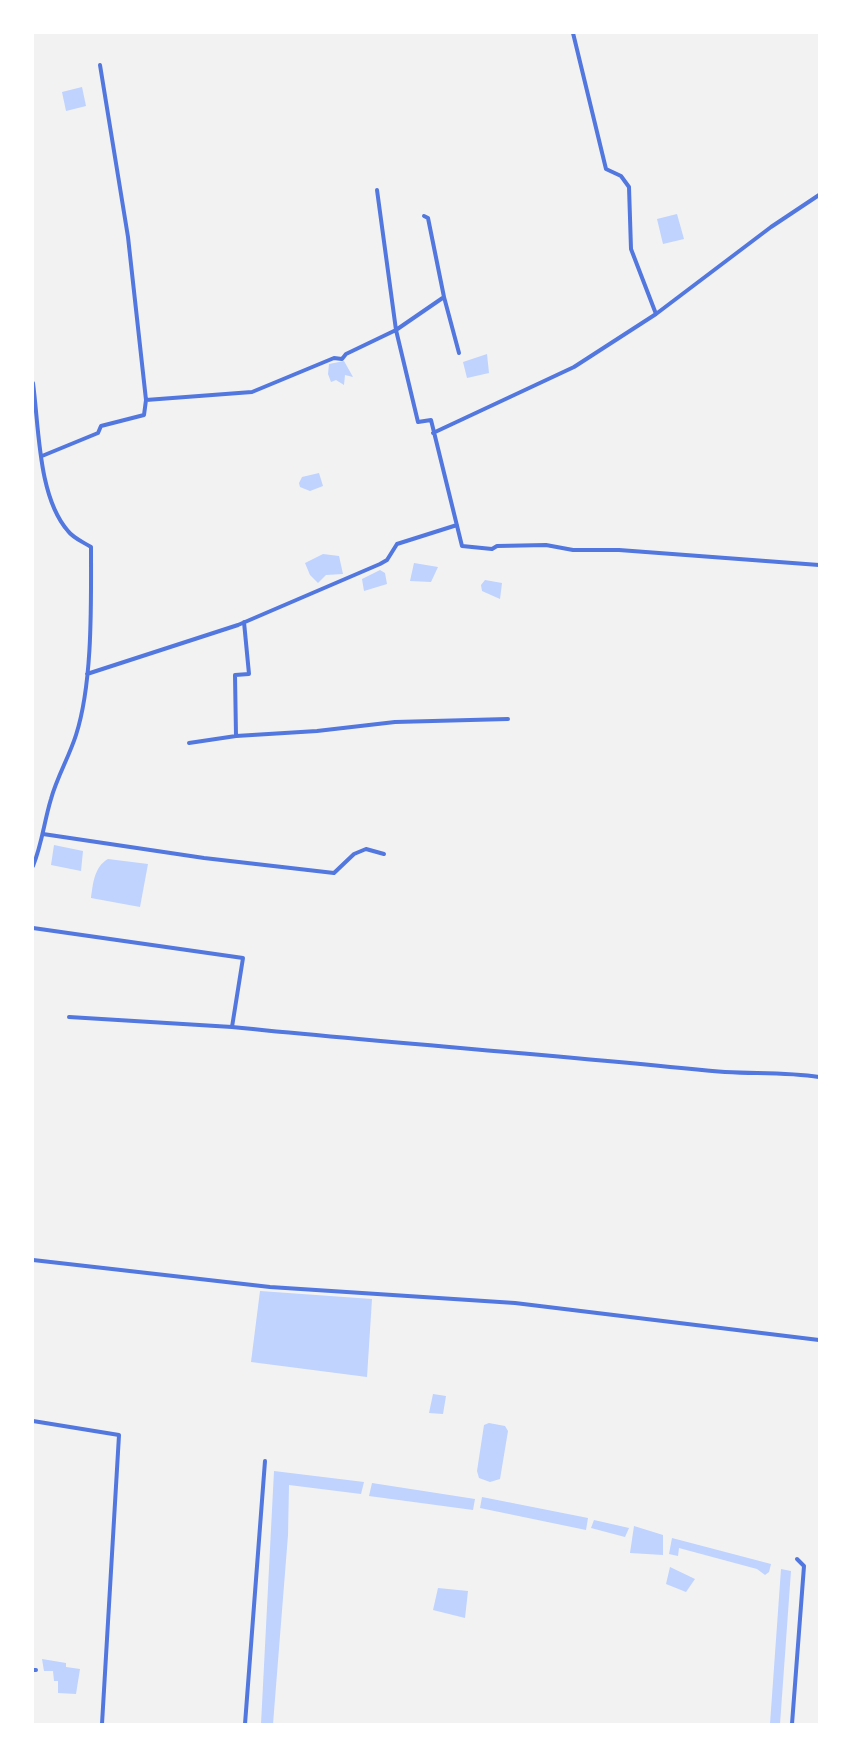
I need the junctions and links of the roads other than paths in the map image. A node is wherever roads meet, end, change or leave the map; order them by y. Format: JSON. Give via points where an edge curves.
{"nodes":[{"id":1,"x":573,"y":33,"type":"edge"},
{"id":2,"x":100,"y":65,"type":"dead end"},
{"id":3,"x":377,"y":190,"type":"dead end"},
{"id":4,"x":819,"y":195,"type":"edge"},
{"id":5,"x":424,"y":216,"type":"dead end"},
{"id":6,"x":444,"y":297,"type":"junction"},
{"id":7,"x":656,"y":314,"type":"junction"},
{"id":8,"x":396,"y":330,"type":"junction"},
{"id":9,"x":459,"y":353,"type":"dead end"},
{"id":10,"x":33,"y":383,"type":"edge"},
{"id":11,"x":146,"y":400,"type":"junction"},
{"id":12,"x":433,"y":433,"type":"junction"},
{"id":13,"x":42,"y":456,"type":"junction"},
{"id":14,"x":457,"y":525,"type":"junction"},
{"id":15,"x":819,"y":565,"type":"edge"},
{"id":16,"x":244,"y":622,"type":"junction"},
{"id":17,"x":87,"y":674,"type":"junction"},
{"id":18,"x":508,"y":719,"type":"dead end"},
{"id":19,"x":236,"y":736,"type":"junction"},
{"id":20,"x":189,"y":743,"type":"dead end"},
{"id":21,"x":44,"y":834,"type":"junction"},
{"id":22,"x":384,"y":854,"type":"dead end"},
{"id":23,"x":33,"y":866,"type":"edge"},
{"id":24,"x":33,"y":928,"type":"edge"},
{"id":25,"x":69,"y":1017,"type":"dead end"},
{"id":26,"x":232,"y":1027,"type":"junction"},
{"id":27,"x":819,"y":1077,"type":"edge"},
{"id":28,"x":33,"y":1260,"type":"edge"},
{"id":29,"x":819,"y":1340,"type":"edge"},
{"id":30,"x":33,"y":1421,"type":"edge"},
{"id":31,"x":265,"y":1461,"type":"dead end"},
{"id":32,"x":797,"y":1559,"type":"dead end"},
{"id":33,"x":102,"y":1724,"type":"edge"},
{"id":34,"x":245,"y":1724,"type":"edge"},
{"id":35,"x":792,"y":1724,"type":"edge"}],
"edges":[{"from":1,"to":7,"type":"street","via":[[606,169],[621,176],[629,187],[632,249]]},
{"from":2,"to":11,"type":"street","via":[[128,237]]},
{"from":3,"to":8,"type":"street"},
{"from":4,"to":7,"type":"street"},
{"from":5,"to":6,"type":"street","via":[[428,218]]},
{"from":6,"to":8,"type":"street"},
{"from":6,"to":9,"type":"street"},
{"from":7,"to":12,"type":"street","via":[[574,367]]},
{"from":8,"to":11,"type":"street","via":[[342,359],[334,358],[252,392]]},
{"from":8,"to":12,"type":"street","via":[[418,422],[431,420]]},
{"from":10,"to":13,"type":"street"},
{"from":11,"to":13,"type":"street","via":[[144,415],[101,426],[98,433]]},
{"from":12,"to":14,"type":"street"},
{"from":13,"to":17,"type":"street","via":[[48,493],[58,518],[69,533],[91,547]]},
{"from":14,"to":15,"type":"street","via":[[462,546],[492,549],[546,545],[573,550]]},
{"from":14,"to":16,"type":"street","via":[[397,544],[380,564]]},
{"from":16,"to":17,"type":"street"},
{"from":16,"to":19,"type":"street","via":[[249,674],[235,675]]},
{"from":17,"to":21,"type":"street","via":[[77,733],[51,800]]},
{"from":18,"to":19,"type":"street","via":[[395,722]]},
{"from":19,"to":20,"type":"street"},
{"from":21,"to":22,"type":"street","via":[[334,873],[354,854],[366,849]]},
{"from":21,"to":23,"type":"street"},
{"from":24,"to":26,"type":"street","via":[[243,958]]},
{"from":25,"to":26,"type":"street"},
{"from":26,"to":27,"type":"street","via":[[729,1073],[790,1072]]},
{"from":28,"to":29,"type":"street","via":[[270,1287],[515,1303]]},
{"from":30,"to":33,"type":"street","via":[[119,1435]]},
{"from":31,"to":34,"type":"street"},
{"from":32,"to":35,"type":"street","via":[[804,1566]]}]}
